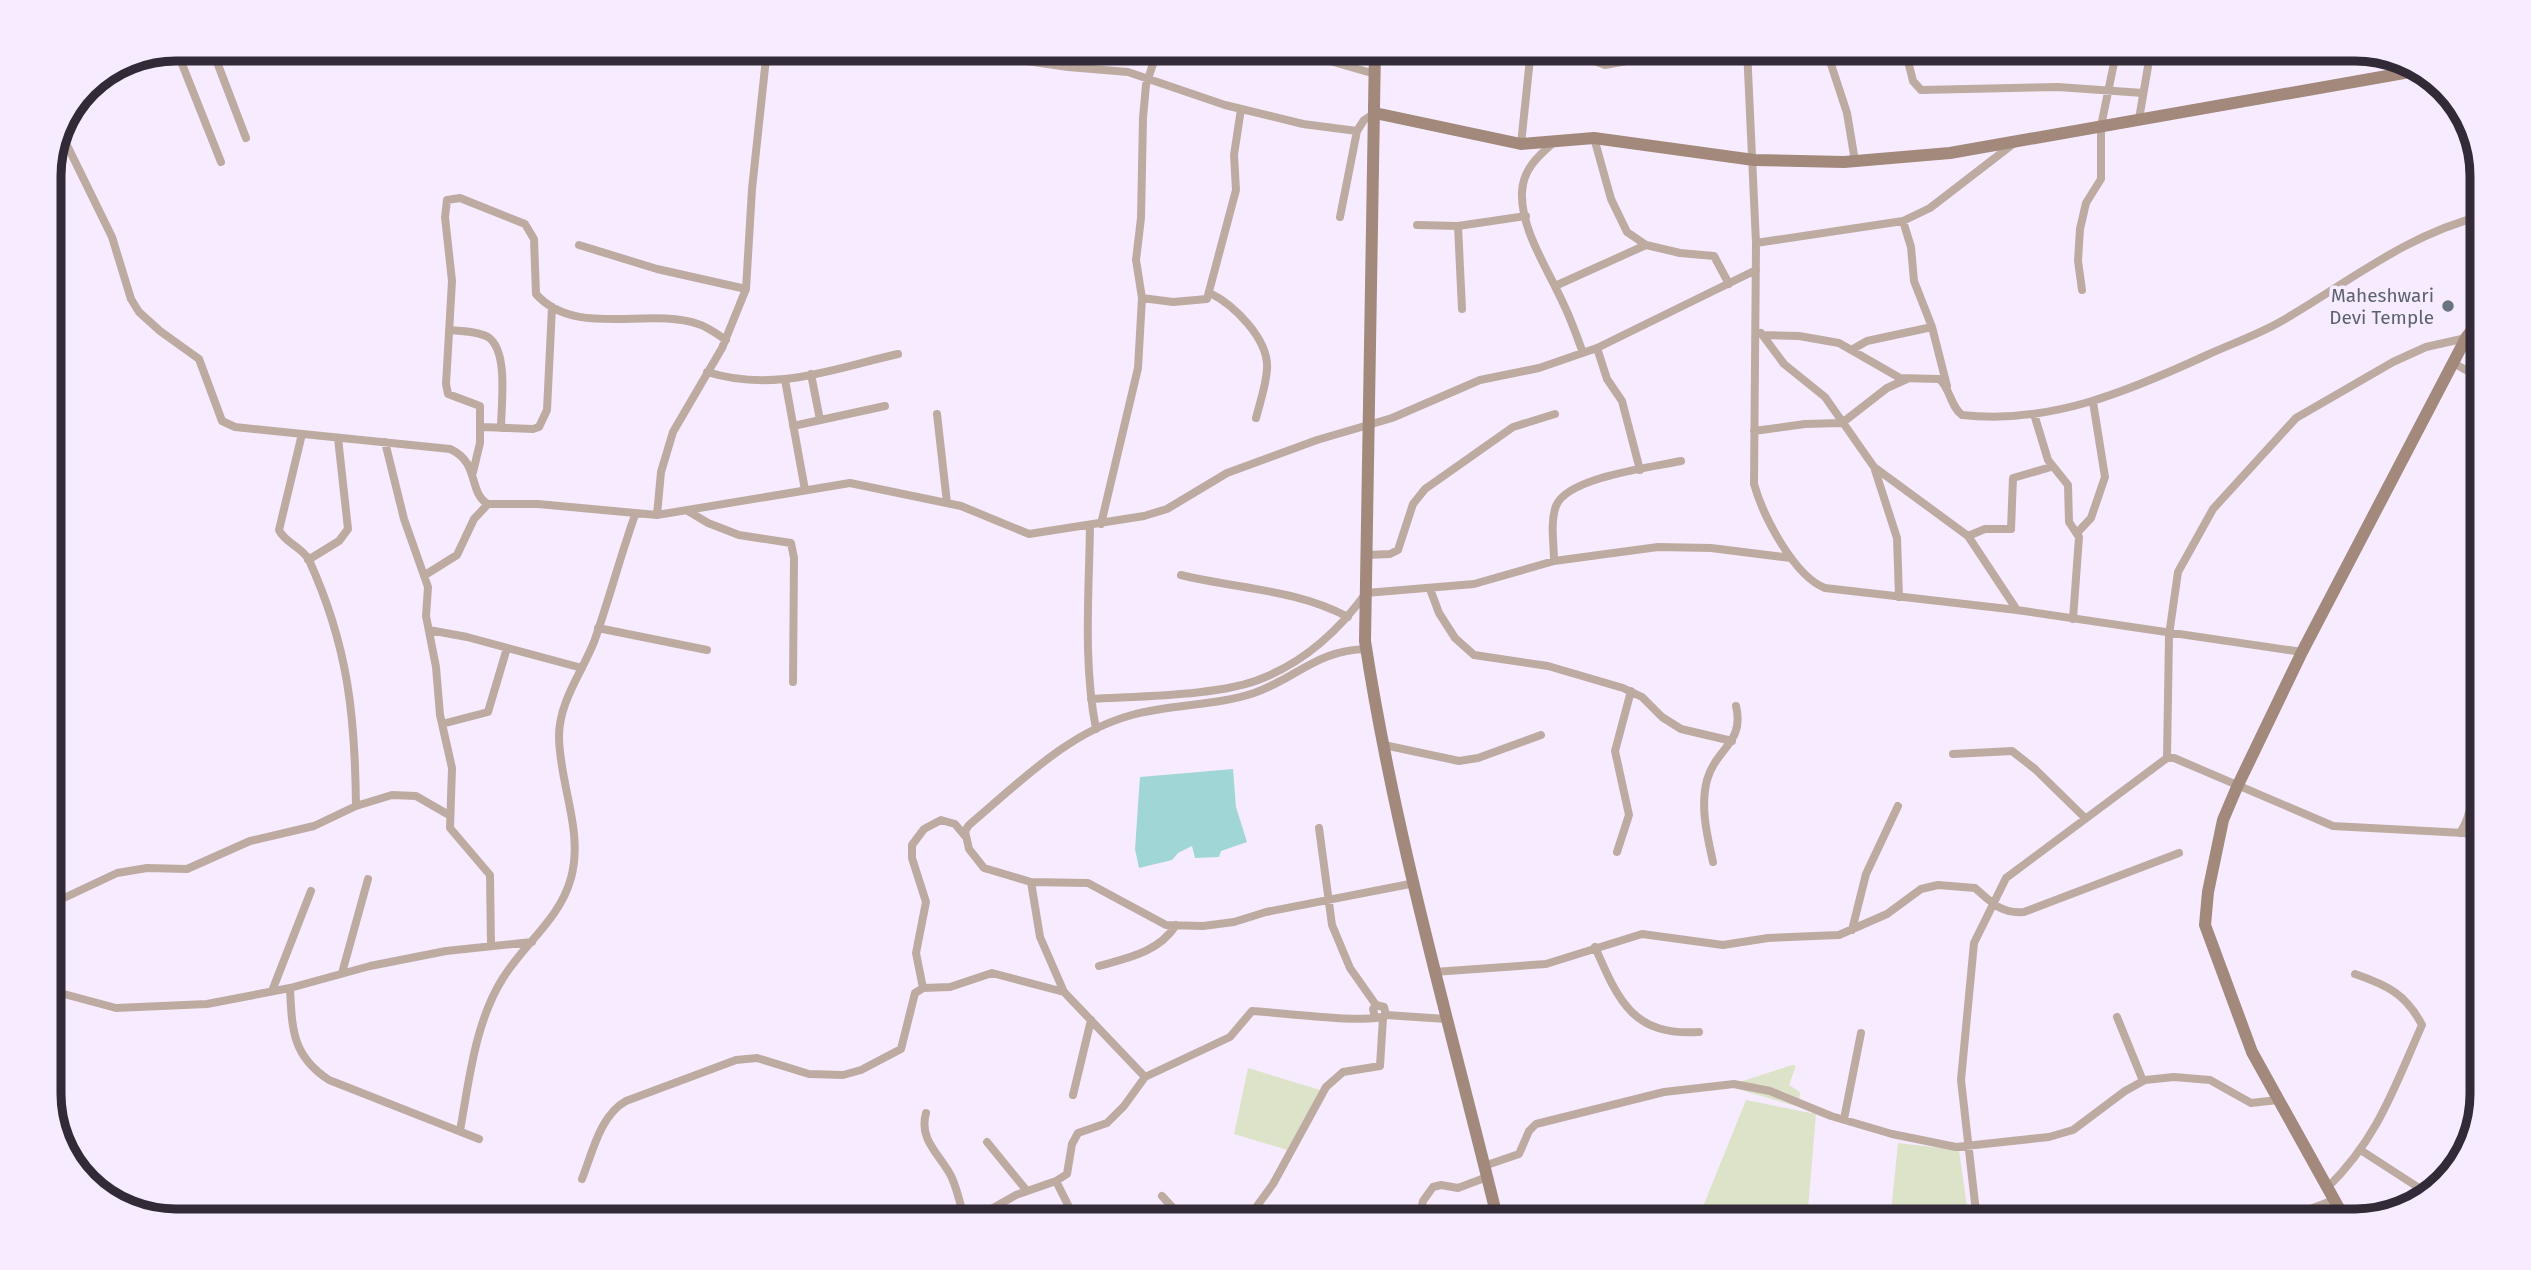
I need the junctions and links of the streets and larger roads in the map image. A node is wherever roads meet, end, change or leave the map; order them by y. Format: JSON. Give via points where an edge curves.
{"nodes":[{"id":1,"x":181,"y":61,"type":"edge"},
{"id":2,"x":217,"y":61,"type":"edge"},
{"id":3,"x":766,"y":61,"type":"edge"},
{"id":4,"x":1031,"y":61,"type":"edge"},
{"id":5,"x":1154,"y":61,"type":"edge"},
{"id":6,"x":1330,"y":61,"type":"edge"},
{"id":7,"x":1375,"y":61,"type":"edge"},
{"id":8,"x":1530,"y":61,"type":"edge"},
{"id":9,"x":1594,"y":61,"type":"edge"},
{"id":10,"x":1626,"y":61,"type":"edge"},
{"id":11,"x":1748,"y":61,"type":"edge"},
{"id":12,"x":1830,"y":61,"type":"edge"},
{"id":13,"x":1908,"y":61,"type":"edge"},
{"id":14,"x":2112,"y":61,"type":"edge"},
{"id":15,"x":2149,"y":61,"type":"edge"},
{"id":16,"x":2405,"y":73,"type":"edge"},
{"id":17,"x":1375,"y":74,"type":"junction"},
{"id":18,"x":1149,"y":77,"type":"junction"},
{"id":19,"x":2109,"y":90,"type":"junction"},
{"id":20,"x":2143,"y":93,"type":"junction"},
{"id":21,"x":1241,"y":109,"type":"junction"},
{"id":22,"x":1375,"y":113,"type":"junction"},
{"id":23,"x":2139,"y":118,"type":"junction"},
{"id":24,"x":2101,"y":126,"type":"junction"},
{"id":25,"x":1357,"y":131,"type":"junction"},
{"id":26,"x":246,"y":138,"type":"dead end"},
{"id":27,"x":1594,"y":138,"type":"junction"},
{"id":28,"x":2018,"y":140,"type":"junction"},
{"id":29,"x":66,"y":142,"type":"edge"},
{"id":30,"x":1521,"y":144,"type":"junction"},
{"id":31,"x":1553,"y":144,"type":"junction"},
{"id":32,"x":1754,"y":160,"type":"junction"},
{"id":33,"x":1855,"y":161,"type":"junction"},
{"id":34,"x":221,"y":162,"type":"dead end"},
{"id":35,"x":1526,"y":216,"type":"junction"},
{"id":36,"x":1340,"y":217,"type":"dead end"},
{"id":37,"x":2470,"y":220,"type":"edge"},
{"id":38,"x":1903,"y":221,"type":"junction"},
{"id":39,"x":1417,"y":225,"type":"dead end"},
{"id":40,"x":1458,"y":226,"type":"junction"},
{"id":41,"x":1756,"y":243,"type":"junction"},
{"id":42,"x":579,"y":244,"type":"dead end"},
{"id":43,"x":1646,"y":245,"type":"junction"},
{"id":44,"x":1756,"y":270,"type":"junction"},
{"id":45,"x":1729,"y":284,"type":"junction"},
{"id":46,"x":1555,"y":286,"type":"junction"},
{"id":47,"x":746,"y":289,"type":"junction"},
{"id":48,"x":2082,"y":290,"type":"dead end"},
{"id":49,"x":1209,"y":293,"type":"junction"},
{"id":50,"x":1142,"y":298,"type":"junction"},
{"id":51,"x":552,"y":307,"type":"junction"},
{"id":52,"x":1462,"y":309,"type":"dead end"},
{"id":53,"x":1932,"y":327,"type":"junction"},
{"id":54,"x":449,"y":330,"type":"junction"},
{"id":55,"x":1759,"y":332,"type":"junction"},
{"id":56,"x":2470,"y":333,"type":"edge"},
{"id":57,"x":2466,"y":338,"type":"junction"},
{"id":58,"x":726,"y":340,"type":"junction"},
{"id":59,"x":1597,"y":348,"type":"junction"},
{"id":60,"x":1853,"y":349,"type":"junction"},
{"id":61,"x":1583,"y":353,"type":"junction"},
{"id":62,"x":898,"y":354,"type":"dead end"},
{"id":63,"x":2455,"y":363,"type":"junction"},
{"id":64,"x":707,"y":372,"type":"junction"},
{"id":65,"x":2470,"y":372,"type":"edge"},
{"id":66,"x":811,"y":374,"type":"junction"},
{"id":67,"x":1907,"y":379,"type":"junction"},
{"id":68,"x":785,"y":380,"type":"junction"},
{"id":69,"x":1948,"y":389,"type":"junction"},
{"id":70,"x":2093,"y":402,"type":"junction"},
{"id":71,"x":885,"y":406,"type":"dead end"},
{"id":72,"x":937,"y":414,"type":"dead end"},
{"id":73,"x":1555,"y":414,"type":"dead end"},
{"id":74,"x":2035,"y":414,"type":"junction"},
{"id":75,"x":1256,"y":418,"type":"dead end"},
{"id":76,"x":820,"y":420,"type":"junction"},
{"id":77,"x":1842,"y":423,"type":"junction"},
{"id":78,"x":1368,"y":425,"type":"junction"},
{"id":79,"x":793,"y":426,"type":"junction"},
{"id":80,"x":481,"y":427,"type":"junction"},
{"id":81,"x":501,"y":428,"type":"junction"},
{"id":82,"x":1754,"y":432,"type":"junction"},
{"id":83,"x":302,"y":434,"type":"junction"},
{"id":84,"x":338,"y":438,"type":"junction"},
{"id":85,"x":385,"y":442,"type":"junction"},
{"id":86,"x":1681,"y":461,"type":"dead end"},
{"id":87,"x":1874,"y":467,"type":"junction"},
{"id":88,"x":2051,"y":467,"type":"junction"},
{"id":89,"x":1640,"y":470,"type":"junction"},
{"id":90,"x":473,"y":472,"type":"junction"},
{"id":91,"x":805,"y":490,"type":"junction"},
{"id":92,"x":943,"y":503,"type":"junction"},
{"id":93,"x":488,"y":504,"type":"junction"},
{"id":94,"x":688,"y":511,"type":"junction"},
{"id":95,"x":635,"y":515,"type":"junction"},
{"id":96,"x":657,"y":515,"type":"junction"},
{"id":97,"x":1101,"y":524,"type":"junction"},
{"id":98,"x":1090,"y":526,"type":"junction"},
{"id":99,"x":2077,"y":533,"type":"junction"},
{"id":100,"x":1968,"y":536,"type":"junction"},
{"id":101,"x":1367,"y":555,"type":"junction"},
{"id":102,"x":1791,"y":558,"type":"junction"},
{"id":103,"x":309,"y":560,"type":"junction"},
{"id":104,"x":1554,"y":561,"type":"junction"},
{"id":105,"x":425,"y":575,"type":"junction"},
{"id":106,"x":1181,"y":575,"type":"dead end"},
{"id":107,"x":1430,"y":589,"type":"junction"},
{"id":108,"x":1366,"y":593,"type":"junction"},
{"id":109,"x":1899,"y":597,"type":"junction"},
{"id":110,"x":2017,"y":610,"type":"junction"},
{"id":111,"x":1348,"y":617,"type":"junction"},
{"id":112,"x":2073,"y":620,"type":"junction"},
{"id":113,"x":598,"y":628,"type":"junction"},
{"id":114,"x":429,"y":630,"type":"junction"},
{"id":115,"x":2169,"y":635,"type":"junction"},
{"id":116,"x":507,"y":648,"type":"junction"},
{"id":117,"x":1367,"y":649,"type":"junction"},
{"id":118,"x":707,"y":650,"type":"dead end"},
{"id":119,"x":2302,"y":652,"type":"junction"},
{"id":120,"x":582,"y":668,"type":"junction"},
{"id":121,"x":793,"y":682,"type":"dead end"},
{"id":122,"x":1632,"y":691,"type":"junction"},
{"id":123,"x":1091,"y":704,"type":"junction"},
{"id":124,"x":1736,"y":706,"type":"dead end"},
{"id":125,"x":442,"y":724,"type":"junction"},
{"id":126,"x":1096,"y":727,"type":"junction"},
{"id":127,"x":1541,"y":735,"type":"dead end"},
{"id":128,"x":1732,"y":741,"type":"junction"},
{"id":129,"x":1384,"y":745,"type":"junction"},
{"id":130,"x":1953,"y":754,"type":"dead end"},
{"id":131,"x":2167,"y":758,"type":"junction"},
{"id":132,"x":2237,"y":787,"type":"junction"},
{"id":133,"x":2470,"y":804,"type":"edge"},
{"id":134,"x":356,"y":806,"type":"junction"},
{"id":135,"x":1898,"y":806,"type":"dead end"},
{"id":136,"x":449,"y":815,"type":"junction"},
{"id":137,"x":2085,"y":818,"type":"junction"},
{"id":138,"x":1319,"y":828,"type":"dead end"},
{"id":139,"x":2459,"y":833,"type":"junction"},
{"id":140,"x":2470,"y":834,"type":"edge"},
{"id":141,"x":965,"y":836,"type":"junction"},
{"id":142,"x":1618,"y":852,"type":"dead end"},
{"id":143,"x":2179,"y":853,"type":"dead end"},
{"id":144,"x":1713,"y":862,"type":"dead end"},
{"id":145,"x":368,"y":879,"type":"dead end"},
{"id":146,"x":1031,"y":882,"type":"junction"},
{"id":147,"x":1415,"y":883,"type":"junction"},
{"id":148,"x":311,"y":891,"type":"dead end"},
{"id":149,"x":61,"y":899,"type":"edge"},
{"id":150,"x":1327,"y":900,"type":"junction"},
{"id":151,"x":1992,"y":905,"type":"junction"},
{"id":152,"x":1176,"y":925,"type":"junction"},
{"id":153,"x":1852,"y":930,"type":"junction"},
{"id":154,"x":531,"y":942,"type":"junction"},
{"id":155,"x":491,"y":945,"type":"junction"},
{"id":156,"x":1595,"y":947,"type":"junction"},
{"id":157,"x":1099,"y":966,"type":"dead end"},
{"id":158,"x":1434,"y":972,"type":"junction"},
{"id":159,"x":342,"y":973,"type":"junction"},
{"id":160,"x":2355,"y":974,"type":"dead end"},
{"id":161,"x":290,"y":988,"type":"junction"},
{"id":162,"x":923,"y":988,"type":"junction"},
{"id":163,"x":272,"y":991,"type":"junction"},
{"id":164,"x":1064,"y":992,"type":"junction"},
{"id":165,"x":61,"y":993,"type":"edge"},
{"id":166,"x":1381,"y":1017,"type":"junction"},
{"id":167,"x":2118,"y":1017,"type":"dead end"},
{"id":168,"x":1446,"y":1019,"type":"junction"},
{"id":169,"x":1091,"y":1020,"type":"junction"},
{"id":170,"x":1699,"y":1032,"type":"dead end"},
{"id":171,"x":1861,"y":1034,"type":"dead end"},
{"id":172,"x":1145,"y":1077,"type":"junction"},
{"id":173,"x":2143,"y":1081,"type":"junction"},
{"id":174,"x":1073,"y":1094,"type":"dead end"},
{"id":175,"x":2277,"y":1100,"type":"junction"},
{"id":176,"x":926,"y":1113,"type":"dead end"},
{"id":177,"x":1844,"y":1119,"type":"junction"},
{"id":178,"x":460,"y":1131,"type":"junction"},
{"id":179,"x":479,"y":1139,"type":"dead end"},
{"id":180,"x":987,"y":1142,"type":"dead end"},
{"id":181,"x":1966,"y":1146,"type":"junction"},
{"id":182,"x":2362,"y":1151,"type":"junction"},
{"id":183,"x":1485,"y":1171,"type":"junction"},
{"id":184,"x":582,"y":1180,"type":"dead end"},
{"id":185,"x":1056,"y":1181,"type":"junction"},
{"id":186,"x":2420,"y":1188,"type":"edge"},
{"id":187,"x":1027,"y":1192,"type":"junction"},
{"id":188,"x":2331,"y":1194,"type":"junction"},
{"id":189,"x":1162,"y":1196,"type":"dead end"},
{"id":190,"x":963,"y":1209,"type":"edge"},
{"id":191,"x":992,"y":1209,"type":"edge"},
{"id":192,"x":1070,"y":1209,"type":"edge"},
{"id":193,"x":1174,"y":1209,"type":"edge"},
{"id":194,"x":1255,"y":1209,"type":"edge"},
{"id":195,"x":1421,"y":1209,"type":"edge"},
{"id":196,"x":1495,"y":1209,"type":"edge"},
{"id":197,"x":1975,"y":1209,"type":"edge"},
{"id":198,"x":2307,"y":1209,"type":"edge"},
{"id":199,"x":2339,"y":1209,"type":"edge"}],
"edges":[{"from":1,"to":34,"type":"street"},
{"from":2,"to":26,"type":"street"},
{"from":3,"to":47,"type":"street"},
{"from":4,"to":18,"type":"street"},
{"from":5,"to":18,"type":"street"},
{"from":6,"to":17,"type":"street"},
{"from":7,"to":17,"type":"street"},
{"from":8,"to":30,"type":"street"},
{"from":9,"to":10,"type":"street","via":[[1605,65]]},
{"from":11,"to":32,"type":"street"},
{"from":12,"to":33,"type":"street","via":[[1847,113]]},
{"from":13,"to":19,"type":"street","via":[[1913,81],[1921,89]]},
{"from":14,"to":19,"type":"street"},
{"from":15,"to":20,"type":"street"},
{"from":16,"to":23,"type":"street"},
{"from":17,"to":22,"type":"street"},
{"from":18,"to":21,"type":"street"},
{"from":18,"to":50,"type":"street","via":[[1136,260]]},
{"from":19,"to":20,"type":"street"},
{"from":19,"to":24,"type":"street"},
{"from":20,"to":23,"type":"street"},
{"from":21,"to":25,"type":"street"},
{"from":21,"to":49,"type":"street","via":[[1234,155],[1236,190]]},
{"from":22,"to":25,"type":"street"},
{"from":22,"to":30,"type":"street"},
{"from":22,"to":78,"type":"street"},
{"from":23,"to":24,"type":"street"},
{"from":24,"to":28,"type":"street"},
{"from":24,"to":48,"type":"street","via":[[2101,179],[2086,203],[2080,229]]},
{"from":25,"to":36,"type":"street"},
{"from":27,"to":31,"type":"street"},
{"from":27,"to":32,"type":"street"},
{"from":27,"to":43,"type":"street","via":[[1620,222],[1636,241]]},
{"from":28,"to":33,"type":"street","via":[[1927,156]]},
{"from":28,"to":38,"type":"street","via":[[1930,208]]},
{"from":29,"to":83,"type":"street","via":[[113,237],[131,299],[160,331],[199,359],[222,421],[235,427]]},
{"from":30,"to":31,"type":"street"},
{"from":31,"to":35,"type":"street","via":[[1527,173],[1522,192]]},
{"from":32,"to":33,"type":"street"},
{"from":32,"to":41,"type":"street"},
{"from":35,"to":40,"type":"street"},
{"from":35,"to":46,"type":"street","via":[[1540,259]]},
{"from":37,"to":70,"type":"street","via":[[2407,244],[2277,323]]},
{"from":38,"to":41,"type":"street"},
{"from":38,"to":53,"type":"street","via":[[1914,281]]},
{"from":39,"to":40,"type":"street"},
{"from":40,"to":52,"type":"street"},
{"from":41,"to":44,"type":"street"},
{"from":42,"to":47,"type":"street","via":[[657,269]]},
{"from":43,"to":45,"type":"street","via":[[1714,256]]},
{"from":43,"to":46,"type":"street"},
{"from":44,"to":45,"type":"street"},
{"from":44,"to":55,"type":"street"},
{"from":45,"to":59,"type":"street"},
{"from":46,"to":61,"type":"street"},
{"from":47,"to":58,"type":"street"},
{"from":49,"to":50,"type":"street","via":[[1201,301]]},
{"from":49,"to":75,"type":"street","via":[[1236,312],[1266,357]]},
{"from":50,"to":97,"type":"street","via":[[1138,368]]},
{"from":51,"to":54,"type":"street","via":[[536,294],[534,239],[525,224],[453,198],[445,206],[452,281]]},
{"from":51,"to":58,"type":"street","via":[[584,317],[659,317],[696,323]]},
{"from":51,"to":81,"type":"street","via":[[544,421],[533,429]]},
{"from":53,"to":60,"type":"street","via":[[1867,341]]},
{"from":53,"to":69,"type":"street"},
{"from":54,"to":80,"type":"street","via":[[448,394],[480,406]]},
{"from":54,"to":81,"type":"street","via":[[478,333],[495,344],[502,367]]},
{"from":55,"to":60,"type":"street","via":[[1816,338]]},
{"from":55,"to":77,"type":"street","via":[[1784,364],[1825,397]]},
{"from":55,"to":82,"type":"street"},
{"from":56,"to":57,"type":"street"},
{"from":57,"to":63,"type":"street"},
{"from":57,"to":115,"type":"street","via":[[2404,357],[2296,418],[2213,509],[2197,535],[2178,572]]},
{"from":58,"to":64,"type":"street"},
{"from":59,"to":61,"type":"street"},
{"from":59,"to":89,"type":"street","via":[[1607,379],[1622,401]]},
{"from":60,"to":67,"type":"street"},
{"from":61,"to":78,"type":"street","via":[[1480,380]]},
{"from":62,"to":66,"type":"street"},
{"from":63,"to":65,"type":"street"},
{"from":63,"to":119,"type":"street"},
{"from":64,"to":68,"type":"street","via":[[751,382]]},
{"from":64,"to":96,"type":"street","via":[[668,446]]},
{"from":66,"to":68,"type":"street"},
{"from":66,"to":76,"type":"street"},
{"from":67,"to":69,"type":"street","via":[[1938,379]]},
{"from":67,"to":77,"type":"street","via":[[1887,388]]},
{"from":68,"to":79,"type":"street"},
{"from":69,"to":74,"type":"street","via":[[1954,408],[1962,415],[2010,418]]},
{"from":70,"to":74,"type":"street"},
{"from":70,"to":99,"type":"street","via":[[2105,477],[2091,518]]},
{"from":71,"to":76,"type":"street"},
{"from":72,"to":92,"type":"street"},
{"from":73,"to":101,"type":"street","via":[[1513,428],[1425,489],[1413,504],[1398,550]]},
{"from":74,"to":88,"type":"street"},
{"from":76,"to":79,"type":"street"},
{"from":77,"to":82,"type":"street"},
{"from":77,"to":87,"type":"street"},
{"from":78,"to":97,"type":"street","via":[[1227,473],[1157,513]]},
{"from":78,"to":101,"type":"street"},
{"from":79,"to":91,"type":"street"},
{"from":80,"to":81,"type":"street"},
{"from":80,"to":90,"type":"street"},
{"from":82,"to":102,"type":"street","via":[[1756,491]]},
{"from":83,"to":84,"type":"street"},
{"from":83,"to":103,"type":"street","via":[[279,530]]},
{"from":84,"to":85,"type":"street"},
{"from":84,"to":103,"type":"street","via":[[348,529],[339,541]]},
{"from":85,"to":90,"type":"street","via":[[450,449],[460,454]]},
{"from":85,"to":105,"type":"street","via":[[404,519]]},
{"from":86,"to":89,"type":"street"},
{"from":87,"to":100,"type":"street"},
{"from":87,"to":109,"type":"street","via":[[1897,538]]},
{"from":88,"to":99,"type":"street","via":[[2068,485],[2069,522]]},
{"from":88,"to":100,"type":"street","via":[[2011,481],[2011,529],[1985,529]]},
{"from":89,"to":104,"type":"street","via":[[1580,485],[1563,496],[1554,517]]},
{"from":90,"to":93,"type":"street","via":[[478,495]]},
{"from":91,"to":92,"type":"street","via":[[850,483]]},
{"from":91,"to":94,"type":"street"},
{"from":92,"to":98,"type":"street","via":[[986,514],[1029,534]]},
{"from":93,"to":95,"type":"street","via":[[538,504]]},
{"from":93,"to":105,"type":"street","via":[[474,519],[457,555]]},
{"from":94,"to":96,"type":"street"},
{"from":94,"to":121,"type":"street","via":[[739,535],[791,543]]},
{"from":95,"to":96,"type":"street"},
{"from":95,"to":113,"type":"street"},
{"from":97,"to":98,"type":"street"},
{"from":98,"to":123,"type":"street"},
{"from":99,"to":112,"type":"street"},
{"from":100,"to":110,"type":"street"},
{"from":101,"to":108,"type":"street"},
{"from":102,"to":104,"type":"street","via":[[1658,547]]},
{"from":102,"to":109,"type":"street","via":[[1807,578],[1825,588]]},
{"from":103,"to":134,"type":"street","via":[[346,667]]},
{"from":104,"to":107,"type":"street","via":[[1488,581]]},
{"from":105,"to":114,"type":"street"},
{"from":106,"to":111,"type":"street","via":[[1285,593]]},
{"from":107,"to":108,"type":"street"},
{"from":107,"to":122,"type":"street","via":[[1455,638],[1474,655],[1549,666]]},
{"from":108,"to":111,"type":"street"},
{"from":108,"to":117,"type":"street"},
{"from":109,"to":110,"type":"street"},
{"from":110,"to":112,"type":"street"},
{"from":111,"to":123,"type":"street","via":[[1325,641],[1247,684]]},
{"from":112,"to":115,"type":"street"},
{"from":113,"to":118,"type":"street"},
{"from":113,"to":120,"type":"street"},
{"from":114,"to":116,"type":"street"},
{"from":114,"to":125,"type":"street"},
{"from":115,"to":119,"type":"street"},
{"from":115,"to":131,"type":"street"},
{"from":116,"to":120,"type":"street"},
{"from":116,"to":125,"type":"street","via":[[488,712]]},
{"from":117,"to":126,"type":"street","via":[[1329,653],[1252,694],[1151,710]]},
{"from":117,"to":129,"type":"street"},
{"from":119,"to":132,"type":"street"},
{"from":120,"to":154,"type":"street","via":[[564,709],[559,735],[575,860],[560,903]]},
{"from":122,"to":128,"type":"street","via":[[1681,729]]},
{"from":122,"to":142,"type":"street","via":[[1615,751],[1629,815]]},
{"from":123,"to":126,"type":"street"},
{"from":124,"to":128,"type":"street","via":[[1740,720]]},
{"from":125,"to":136,"type":"street","via":[[452,768]]},
{"from":126,"to":141,"type":"street","via":[[1049,758],[969,825]]},
{"from":127,"to":129,"type":"street","via":[[1459,761]]},
{"from":128,"to":144,"type":"street","via":[[1706,783],[1703,809]]},
{"from":129,"to":147,"type":"street"},
{"from":130,"to":137,"type":"street","via":[[2014,752]]},
{"from":131,"to":132,"type":"street"},
{"from":131,"to":137,"type":"street"},
{"from":132,"to":139,"type":"street","via":[[2333,825]]},
{"from":132,"to":175,"type":"street","via":[[2223,820],[2205,925],[2242,1026]]},
{"from":133,"to":139,"type":"street"},
{"from":134,"to":136,"type":"street","via":[[408,794]]},
{"from":134,"to":149,"type":"street","via":[[313,826],[250,841],[187,869],[117,873]]},
{"from":135,"to":153,"type":"street","via":[[1866,874]]},
{"from":136,"to":155,"type":"street","via":[[451,832],[490,875]]},
{"from":137,"to":151,"type":"street","via":[[2006,878]]},
{"from":138,"to":150,"type":"street"},
{"from":139,"to":140,"type":"street"},
{"from":141,"to":146,"type":"street","via":[[984,868]]},
{"from":141,"to":162,"type":"street","via":[[955,824],[942,820],[924,829],[912,845],[926,902],[916,953]]},
{"from":143,"to":151,"type":"street","via":[[2024,912]]},
{"from":145,"to":159,"type":"street"},
{"from":146,"to":152,"type":"street","via":[[1088,883],[1152,920]]},
{"from":146,"to":164,"type":"street","via":[[1040,937]]},
{"from":147,"to":150,"type":"street"},
{"from":147,"to":158,"type":"street"},
{"from":148,"to":163,"type":"street"},
{"from":150,"to":152,"type":"street","via":[[1234,922]]},
{"from":150,"to":166,"type":"street","via":[[1349,968]]},
{"from":151,"to":153,"type":"street","via":[[1975,888],[1938,885],[1912,894],[1887,914]]},
{"from":151,"to":181,"type":"street","via":[[1974,943],[1961,1080]]},
{"from":152,"to":157,"type":"street","via":[[1153,948]]},
{"from":153,"to":156,"type":"street","via":[[1723,946],[1642,934]]},
{"from":154,"to":155,"type":"street"},
{"from":154,"to":178,"type":"street","via":[[502,978],[488,1008]]},
{"from":155,"to":159,"type":"street"},
{"from":156,"to":158,"type":"street","via":[[1546,964]]},
{"from":156,"to":170,"type":"street","via":[[1615,989],[1640,1022],[1658,1031]]},
{"from":158,"to":168,"type":"street"},
{"from":159,"to":161,"type":"street"},
{"from":160,"to":182,"type":"street","via":[[2389,986],[2406,998],[2422,1025],[2385,1112]]},
{"from":161,"to":163,"type":"street"},
{"from":161,"to":178,"type":"street","via":[[295,1039],[313,1070]]},
{"from":162,"to":164,"type":"street","via":[[950,987],[994,973]]},
{"from":162,"to":184,"type":"street","via":[[915,993],[901,1049],[861,1070],[821,1076],[776,1061],[736,1060],[615,1107]]},
{"from":163,"to":165,"type":"street","via":[[208,1004],[130,1009]]},
{"from":164,"to":169,"type":"street"},
{"from":166,"to":168,"type":"street"},
{"from":166,"to":172,"type":"street","via":[[1331,1019],[1252,1012],[1230,1037]]},
{"from":166,"to":194,"type":"street","via":[[1380,1066],[1343,1072],[1326,1087]]},
{"from":167,"to":173,"type":"street"},
{"from":168,"to":183,"type":"street"},
{"from":169,"to":172,"type":"street"},
{"from":169,"to":174,"type":"street"},
{"from":171,"to":177,"type":"street"},
{"from":172,"to":185,"type":"street","via":[[1107,1123],[1078,1133],[1067,1174]]},
{"from":173,"to":175,"type":"street","via":[[2174,1077],[2210,1080],[2251,1103]]},
{"from":173,"to":181,"type":"street","via":[[2073,1130],[2049,1138]]},
{"from":175,"to":188,"type":"street"},
{"from":176,"to":190,"type":"street","via":[[929,1142],[950,1174]]},
{"from":177,"to":181,"type":"street","via":[[1923,1143]]},
{"from":177,"to":183,"type":"street","via":[[1770,1091],[1734,1084],[1688,1088],[1536,1124],[1519,1154]]},
{"from":178,"to":179,"type":"street"},
{"from":180,"to":187,"type":"street"},
{"from":181,"to":197,"type":"street"},
{"from":182,"to":186,"type":"street"},
{"from":182,"to":188,"type":"street"},
{"from":183,"to":195,"type":"street","via":[[1458,1188],[1433,1187]]},
{"from":183,"to":196,"type":"street"},
{"from":185,"to":187,"type":"street"},
{"from":185,"to":192,"type":"street"},
{"from":187,"to":191,"type":"street"},
{"from":188,"to":198,"type":"street"},
{"from":188,"to":199,"type":"street"},
{"from":189,"to":193,"type":"street"}]}
